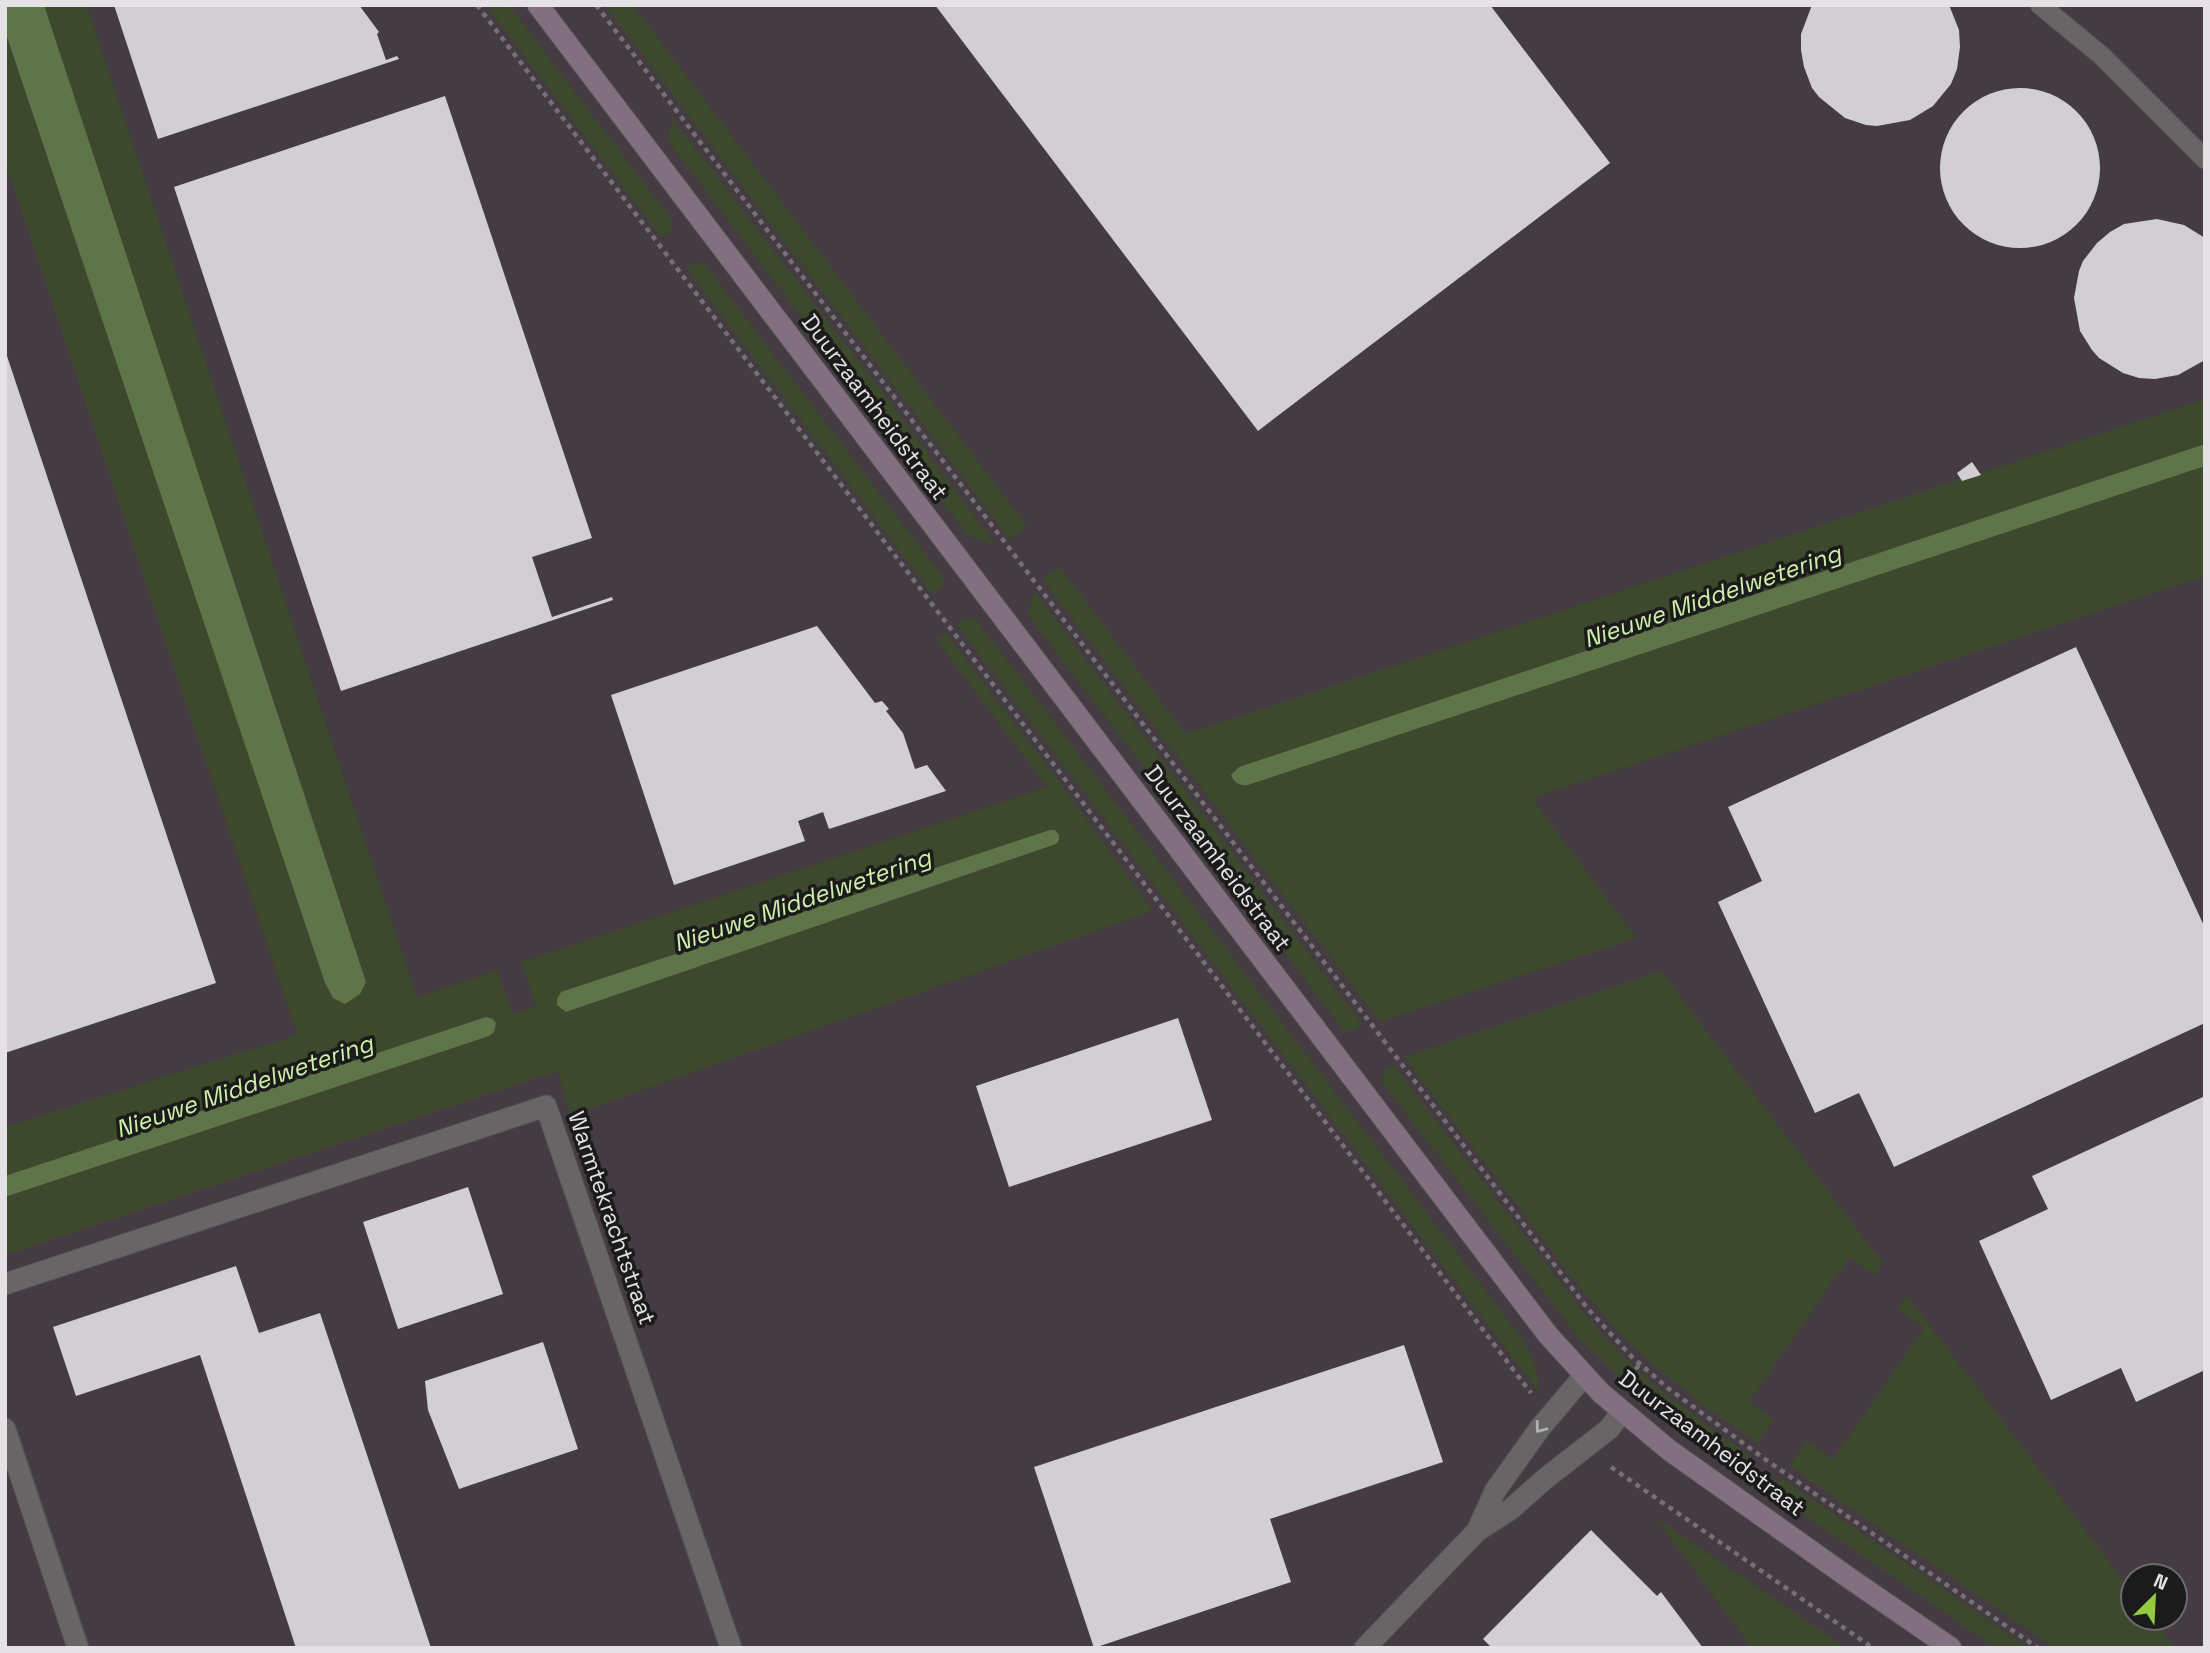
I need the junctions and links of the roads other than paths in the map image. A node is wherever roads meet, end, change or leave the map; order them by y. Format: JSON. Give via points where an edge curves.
{"nodes":[{"id":1,"x":538,"y":5,"type":"edge"},
{"id":2,"x":2040,"y":5,"type":"edge"},
{"id":3,"x":2205,"y":159,"type":"edge"},
{"id":4,"x":5,"y":1284,"type":"edge"},
{"id":5,"x":1584,"y":1376,"type":"junction"},
{"id":6,"x":1622,"y":1412,"type":"junction"},
{"id":7,"x":5,"y":1429,"type":"edge"},
{"id":8,"x":1477,"y":1531,"type":"junction"},
{"id":9,"x":78,"y":1648,"type":"edge"},
{"id":10,"x":731,"y":1648,"type":"edge"},
{"id":11,"x":1365,"y":1648,"type":"edge"},
{"id":12,"x":1951,"y":1648,"type":"edge"}],
"edges":[{"from":1,"to":5,"type":"main road","name":"Duurzaamheidstraat","via":[[1531,1313]]},
{"from":2,"to":3,"type":"lane","via":[[2102,56]]},
{"from":4,"to":10,"type":"street","name":"Warmtekrachtstraat","via":[[545,1106]]},
{"from":5,"to":6,"type":"main road","name":"Duurzaamheidstraat"},
{"from":5,"to":8,"type":"street","one_way":true,"via":[[1540,1427],[1495,1491]]},
{"from":6,"to":8,"type":"street","via":[[1609,1429]]},
{"from":6,"to":12,"type":"main road","name":"Duurzaamheidstraat"},
{"from":7,"to":9,"type":"street"},
{"from":8,"to":11,"type":"street"}]}
